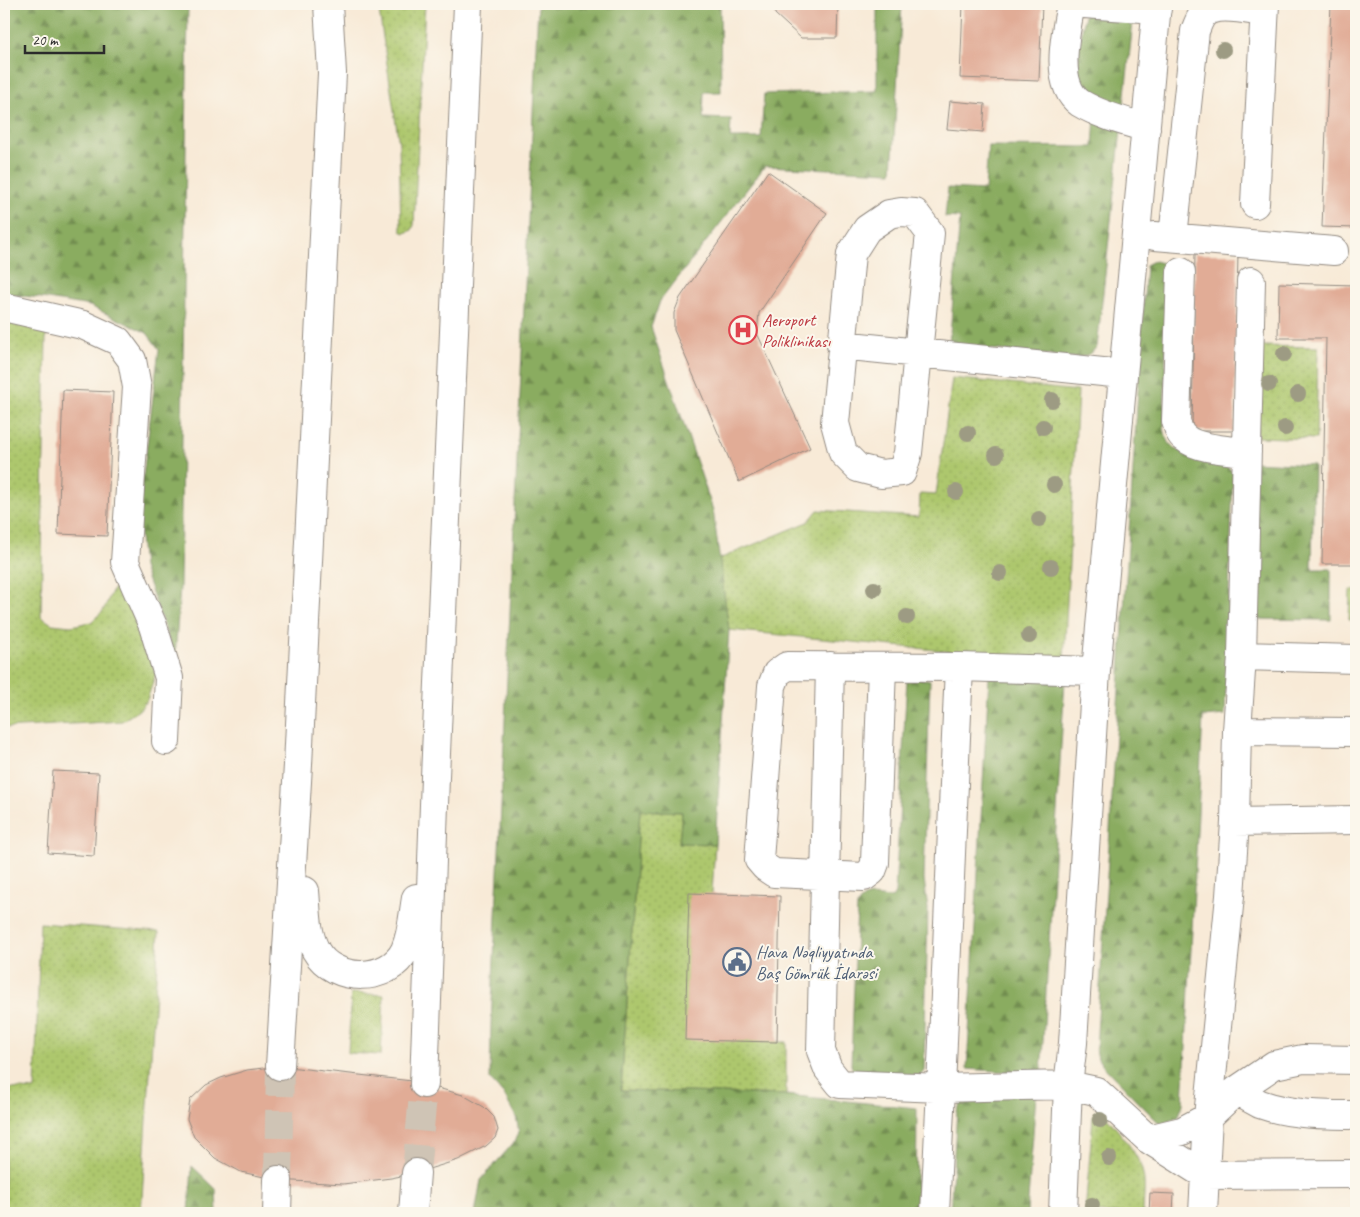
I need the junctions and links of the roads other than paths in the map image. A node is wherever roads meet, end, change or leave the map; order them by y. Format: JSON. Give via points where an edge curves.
{"nodes":[{"id":1,"x":328,"y":4,"type":"edge"},
{"id":2,"x":468,"y":4,"type":"edge"},
{"id":3,"x":1071,"y":4,"type":"edge"},
{"id":4,"x":1084,"y":4,"type":"edge"},
{"id":5,"x":1157,"y":6,"type":"edge"},
{"id":6,"x":1264,"y":8,"type":"edge"},
{"id":7,"x":1146,"y":128,"type":"junction"},
{"id":8,"x":1255,"y":204,"type":"dead end"},
{"id":9,"x":1136,"y":234,"type":"junction"},
{"id":10,"x":1173,"y":237,"type":"junction"},
{"id":11,"x":1334,"y":251,"type":"dead end"},
{"id":12,"x":1181,"y":272,"type":"dead end"},
{"id":13,"x":1251,"y":281,"type":"dead end"},
{"id":14,"x":4,"y":307,"type":"edge"},
{"id":15,"x":841,"y":345,"type":"junction"},
{"id":16,"x":919,"y":354,"type":"junction"},
{"id":17,"x":1122,"y":374,"type":"junction"},
{"id":18,"x":1247,"y":452,"type":"junction"},
{"id":19,"x":1242,"y":656,"type":"junction"},
{"id":20,"x":1356,"y":659,"type":"edge"},
{"id":21,"x":830,"y":666,"type":"junction"},
{"id":22,"x":882,"y":667,"type":"junction"},
{"id":23,"x":958,"y":667,"type":"junction"},
{"id":24,"x":1096,"y":671,"type":"junction"},
{"id":25,"x":1237,"y":731,"type":"junction"},
{"id":26,"x":1356,"y":732,"type":"edge"},
{"id":27,"x":166,"y":741,"type":"dead end"},
{"id":28,"x":298,"y":765,"type":"junction"},
{"id":29,"x":435,"y":777,"type":"junction"},
{"id":30,"x":1356,"y":820,"type":"edge"},
{"id":31,"x":1235,"y":822,"type":"junction"},
{"id":32,"x":825,"y":875,"type":"junction"},
{"id":33,"x":1356,"y":1060,"type":"edge"},
{"id":34,"x":280,"y":1066,"type":"tunnel mouth"},
{"id":35,"x":424,"y":1084,"type":"tunnel mouth"},
{"id":36,"x":1068,"y":1085,"type":"junction"},
{"id":37,"x":941,"y":1088,"type":"junction"},
{"id":38,"x":1237,"y":1090,"type":"junction"},
{"id":39,"x":1356,"y":1115,"type":"edge"},
{"id":40,"x":1208,"y":1117,"type":"junction"},
{"id":41,"x":1148,"y":1139,"type":"junction"},
{"id":42,"x":416,"y":1173,"type":"tunnel mouth"},
{"id":43,"x":1356,"y":1174,"type":"edge"},
{"id":44,"x":1205,"y":1175,"type":"junction"},
{"id":45,"x":278,"y":1180,"type":"tunnel mouth"},
{"id":46,"x":277,"y":1213,"type":"edge"},
{"id":47,"x":413,"y":1213,"type":"edge"},
{"id":48,"x":935,"y":1213,"type":"edge"},
{"id":49,"x":1063,"y":1213,"type":"edge"},
{"id":50,"x":1203,"y":1213,"type":"edge"}],
"edges":[{"from":1,"to":28,"type":"lane","via":[[332,74]]},
{"from":2,"to":29,"type":"lane"},
{"from":3,"to":7,"type":"lane","via":[[1063,71],[1068,89],[1079,102]]},
{"from":4,"to":5,"type":"lane"},
{"from":5,"to":7,"type":"lane"},
{"from":6,"to":8,"type":"lane"},
{"from":6,"to":10,"type":"lane","via":[[1214,8],[1202,15],[1195,31]]},
{"from":7,"to":9,"type":"lane"},
{"from":9,"to":10,"type":"lane"},
{"from":9,"to":17,"type":"lane"},
{"from":10,"to":11,"type":"lane"},
{"from":12,"to":18,"type":"lane","via":[[1176,421],[1180,432],[1186,439],[1201,445]]},
{"from":13,"to":18,"type":"lane"},
{"from":14,"to":27,"type":"lane","via":[[82,324],[118,341],[132,360],[138,387],[124,562],[153,626],[169,678]]},
{"from":15,"to":16,"type":"lane"},
{"from":15,"to":16,"type":"lane","via":[[834,422],[843,453],[858,468],[881,474],[902,472],[908,453]]},
{"from":15,"to":16,"type":"lane","via":[[851,254],[867,229],[889,214],[915,213],[930,233]]},
{"from":16,"to":17,"type":"lane"},
{"from":17,"to":24,"type":"lane"},
{"from":18,"to":19,"type":"lane"},
{"from":19,"to":20,"type":"lane"},
{"from":19,"to":25,"type":"lane"},
{"from":21,"to":22,"type":"lane"},
{"from":21,"to":32,"type":"lane"},
{"from":21,"to":32,"type":"lane","via":[[787,666],[776,673],[772,686],[758,860],[774,873]]},
{"from":22,"to":23,"type":"lane"},
{"from":22,"to":32,"type":"lane","via":[[875,863],[872,871],[864,877]]},
{"from":23,"to":24,"type":"lane"},
{"from":23,"to":37,"type":"lane"},
{"from":24,"to":36,"type":"lane"},
{"from":25,"to":26,"type":"lane"},
{"from":25,"to":31,"type":"lane"},
{"from":28,"to":29,"type":"lane","via":[[307,927],[317,952],[332,968],[354,975],[374,975],[394,965],[404,950],[410,932]]},
{"from":28,"to":34,"type":"lane"},
{"from":29,"to":35,"type":"lane"},
{"from":30,"to":31,"type":"lane"},
{"from":31,"to":40,"type":"lane"},
{"from":32,"to":37,"type":"lane","via":[[821,1051],[828,1069],[840,1084]]},
{"from":33,"to":38,"type":"lane","via":[[1303,1059],[1274,1065]]},
{"from":36,"to":37,"type":"lane"},
{"from":36,"to":41,"type":"lane","via":[[1096,1091]]},
{"from":36,"to":49,"type":"lane"},
{"from":37,"to":48,"type":"lane"},
{"from":38,"to":39,"type":"lane","via":[[1258,1103],[1279,1110]]},
{"from":38,"to":40,"type":"lane"},
{"from":40,"to":41,"type":"lane","via":[[1182,1131]]},
{"from":40,"to":44,"type":"lane"},
{"from":41,"to":44,"type":"lane"},
{"from":42,"to":47,"type":"lane"},
{"from":43,"to":44,"type":"lane"},
{"from":44,"to":50,"type":"lane"},
{"from":45,"to":46,"type":"lane"}]}
